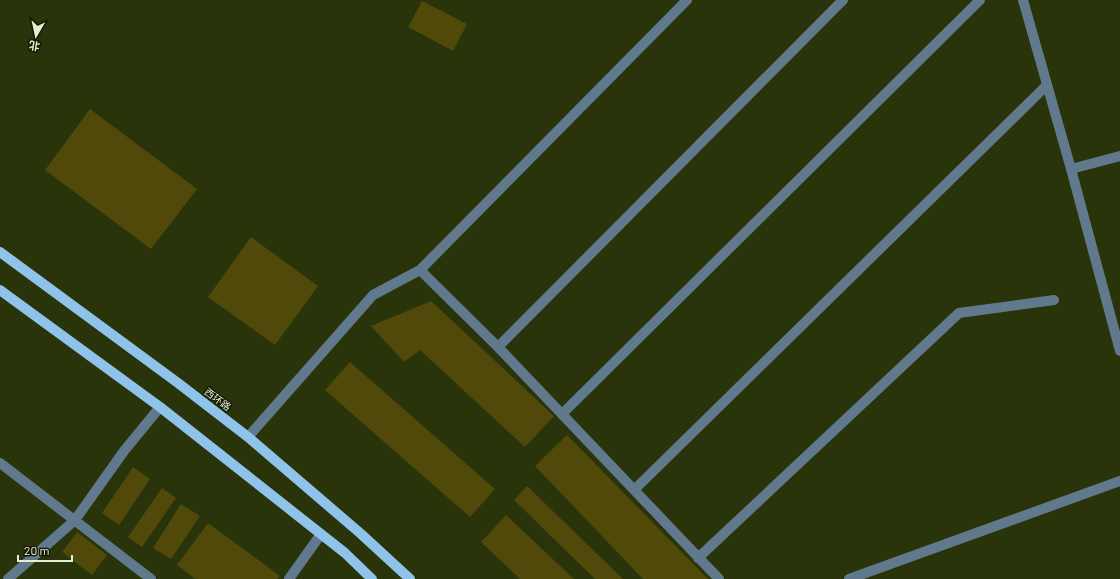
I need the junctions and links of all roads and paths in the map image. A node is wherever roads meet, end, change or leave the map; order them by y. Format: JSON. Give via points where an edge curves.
{"nodes":[{"id":1,"x":687,"y":0,"type":"edge"},
{"id":2,"x":842,"y":0,"type":"edge"},
{"id":3,"x":980,"y":0,"type":"edge"},
{"id":4,"x":1023,"y":0,"type":"edge"},
{"id":5,"x":1047,"y":85,"type":"junction"},
{"id":6,"x":1120,"y":156,"type":"edge"},
{"id":7,"x":1071,"y":169,"type":"junction"},
{"id":8,"x":0,"y":252,"type":"edge"},
{"id":9,"x":420,"y":270,"type":"junction"},
{"id":10,"x":0,"y":290,"type":"edge"},
{"id":11,"x":1054,"y":300,"type":"dead end"},
{"id":12,"x":1116,"y":319,"type":"edge"},
{"id":13,"x":498,"y":347,"type":"junction"},
{"id":14,"x":1120,"y":351,"type":"edge"},
{"id":15,"x":160,"y":407,"type":"junction"},
{"id":16,"x":562,"y":414,"type":"junction"},
{"id":17,"x":248,"y":437,"type":"junction"},
{"id":18,"x":0,"y":463,"type":"edge"},
{"id":19,"x":1120,"y":481,"type":"edge"},
{"id":20,"x":634,"y":490,"type":"junction"},
{"id":21,"x":75,"y":520,"type":"junction"},
{"id":22,"x":321,"y":534,"type":"junction"},
{"id":23,"x":698,"y":558,"type":"junction"},
{"id":24,"x":8,"y":579,"type":"edge"},
{"id":25,"x":151,"y":579,"type":"edge"},
{"id":26,"x":289,"y":579,"type":"edge"},
{"id":27,"x":372,"y":579,"type":"edge"},
{"id":28,"x":410,"y":579,"type":"edge"},
{"id":29,"x":718,"y":579,"type":"edge"},
{"id":30,"x":849,"y":579,"type":"edge"}],
"edges":[{"from":1,"to":9,"type":"street"},
{"from":2,"to":13,"type":"street"},
{"from":3,"to":16,"type":"street"},
{"from":4,"to":5,"type":"street"},
{"from":5,"to":7,"type":"street"},
{"from":5,"to":20,"type":"street"},
{"from":6,"to":7,"type":"street"},
{"from":7,"to":12,"type":"street"},
{"from":8,"to":17,"type":"main road","name":"西环路"},
{"from":9,"to":13,"type":"street"},
{"from":9,"to":17,"type":"street","via":[[373,295]]},
{"from":10,"to":15,"type":"main road"},
{"from":11,"to":23,"type":"street","via":[[959,313]]},
{"from":12,"to":14,"type":"street"},
{"from":13,"to":16,"type":"street"},
{"from":15,"to":21,"type":"street","via":[[124,450]]},
{"from":15,"to":22,"type":"main road"},
{"from":16,"to":20,"type":"street"},
{"from":17,"to":28,"type":"main road","name":"西环路"},
{"from":18,"to":21,"type":"street"},
{"from":19,"to":30,"type":"street"},
{"from":20,"to":23,"type":"street"},
{"from":21,"to":24,"type":"street"},
{"from":21,"to":25,"type":"street"},
{"from":22,"to":26,"type":"street"},
{"from":22,"to":27,"type":"main road"},
{"from":23,"to":29,"type":"street"}]}
